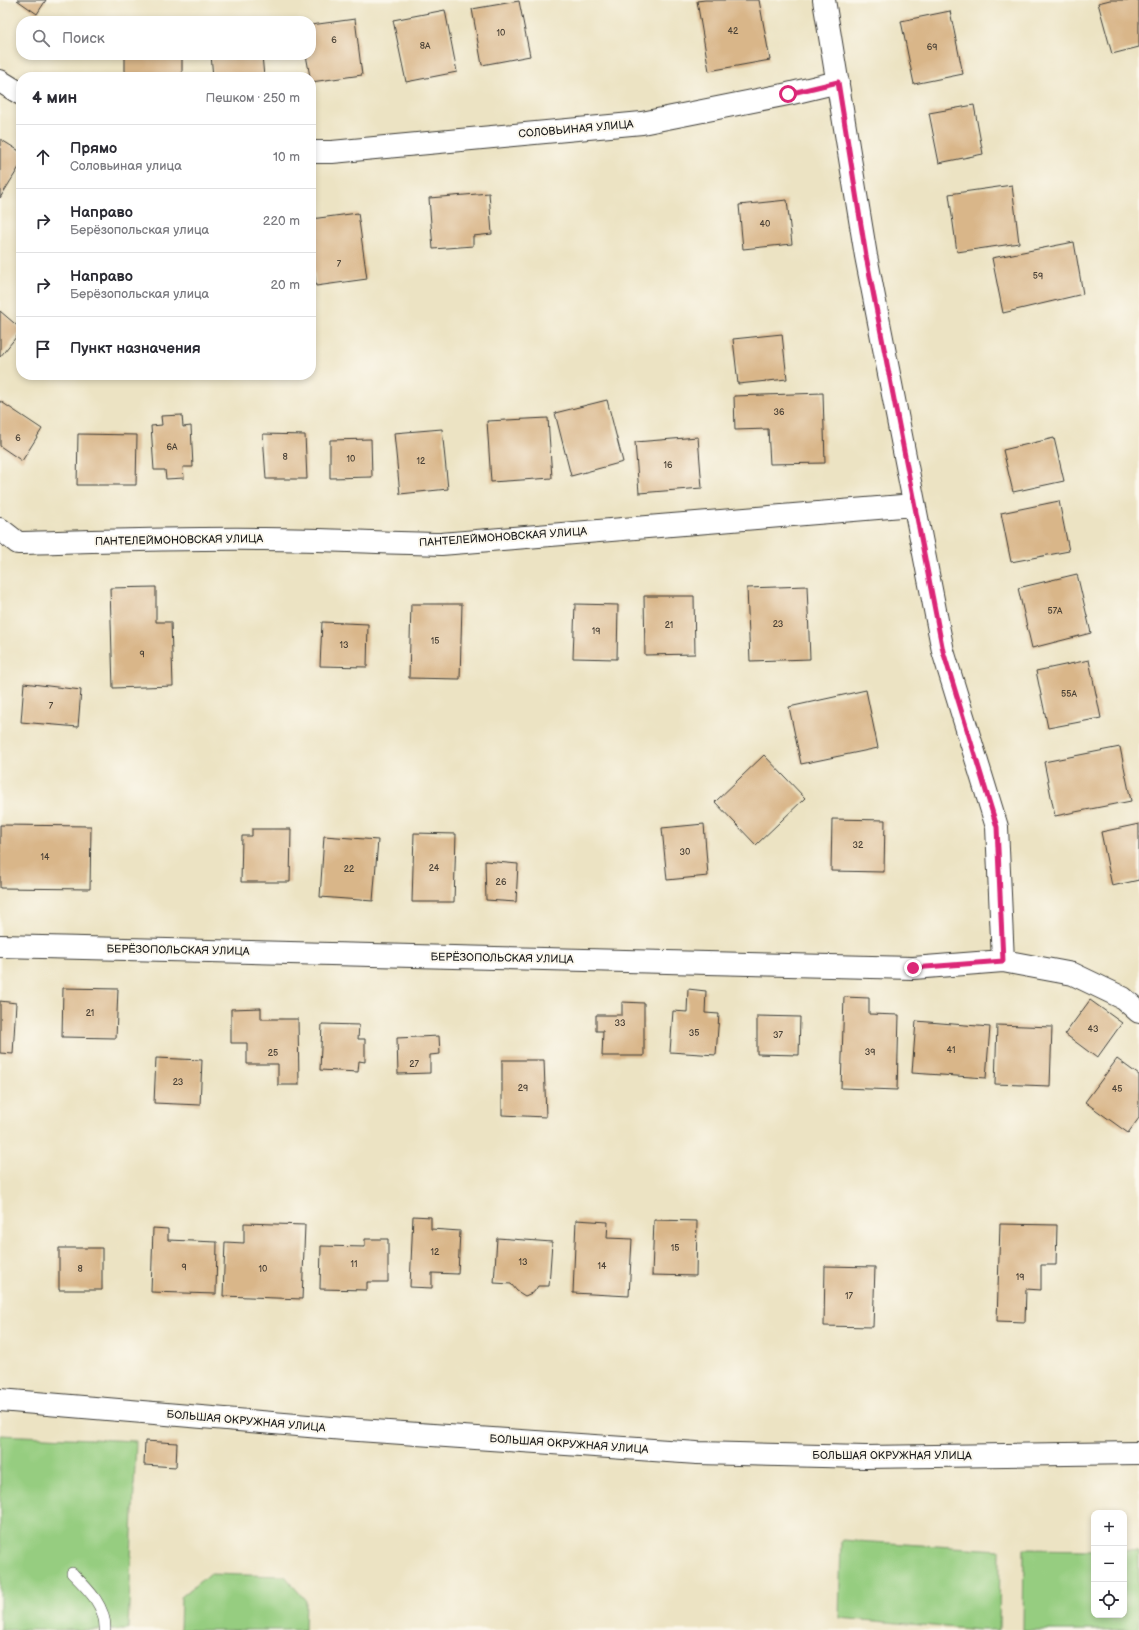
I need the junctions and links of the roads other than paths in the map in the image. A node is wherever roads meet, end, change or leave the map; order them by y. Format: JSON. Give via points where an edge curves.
{"nodes":[{"id":1,"x":824,"y":0,"type":"edge"},
{"id":2,"x":0,"y":81,"type":"edge"},
{"id":3,"x":838,"y":82,"type":"junction"},
{"id":4,"x":16,"y":91,"type":"edge"},
{"id":5,"x":316,"y":152,"type":"edge"},
{"id":6,"x":914,"y":505,"type":"junction"},
{"id":7,"x":0,"y":529,"type":"edge"},
{"id":8,"x":0,"y":946,"type":"edge"},
{"id":9,"x":1003,"y":961,"type":"junction"},
{"id":10,"x":1139,"y":1012,"type":"edge"},
{"id":11,"x":0,"y":1400,"type":"edge"},
{"id":12,"x":1139,"y":1453,"type":"edge"},
{"id":13,"x":72,"y":1574,"type":"dead end"},
{"id":14,"x":105,"y":1630,"type":"edge"}],
"edges":[{"from":1,"to":3,"type":"street"},
{"from":2,"to":4,"type":"street"},
{"from":3,"to":5,"type":"street","name":"СОЛОВЬИНАЯ УЛИЦА","via":[[642,123]]},
{"from":3,"to":6,"type":"street","via":[[866,256]]},
{"from":6,"to":7,"type":"street","name":"ПАНТЕЛЕЙМОНОВСКАЯ УЛИЦА","via":[[442,544],[263,539],[18,543]]},
{"from":6,"to":9,"type":"street","via":[[943,651],[997,827]]},
{"from":8,"to":9,"type":"street","name":"БЕРЁЗОПОЛЬСКАЯ УЛИЦА","via":[[913,968]]},
{"from":9,"to":10,"type":"street","name":"БЕРЁЗОПОЛЬСКАЯ УЛИЦА","via":[[1073,974],[1123,998]]},
{"from":11,"to":12,"type":"street","name":"БОЛЬШАЯ ОКРУЖНАЯ УЛИЦА","via":[[352,1430],[697,1453],[865,1457]]},
{"from":13,"to":14,"type":"lane","via":[[91,1593],[101,1609]]}]}
